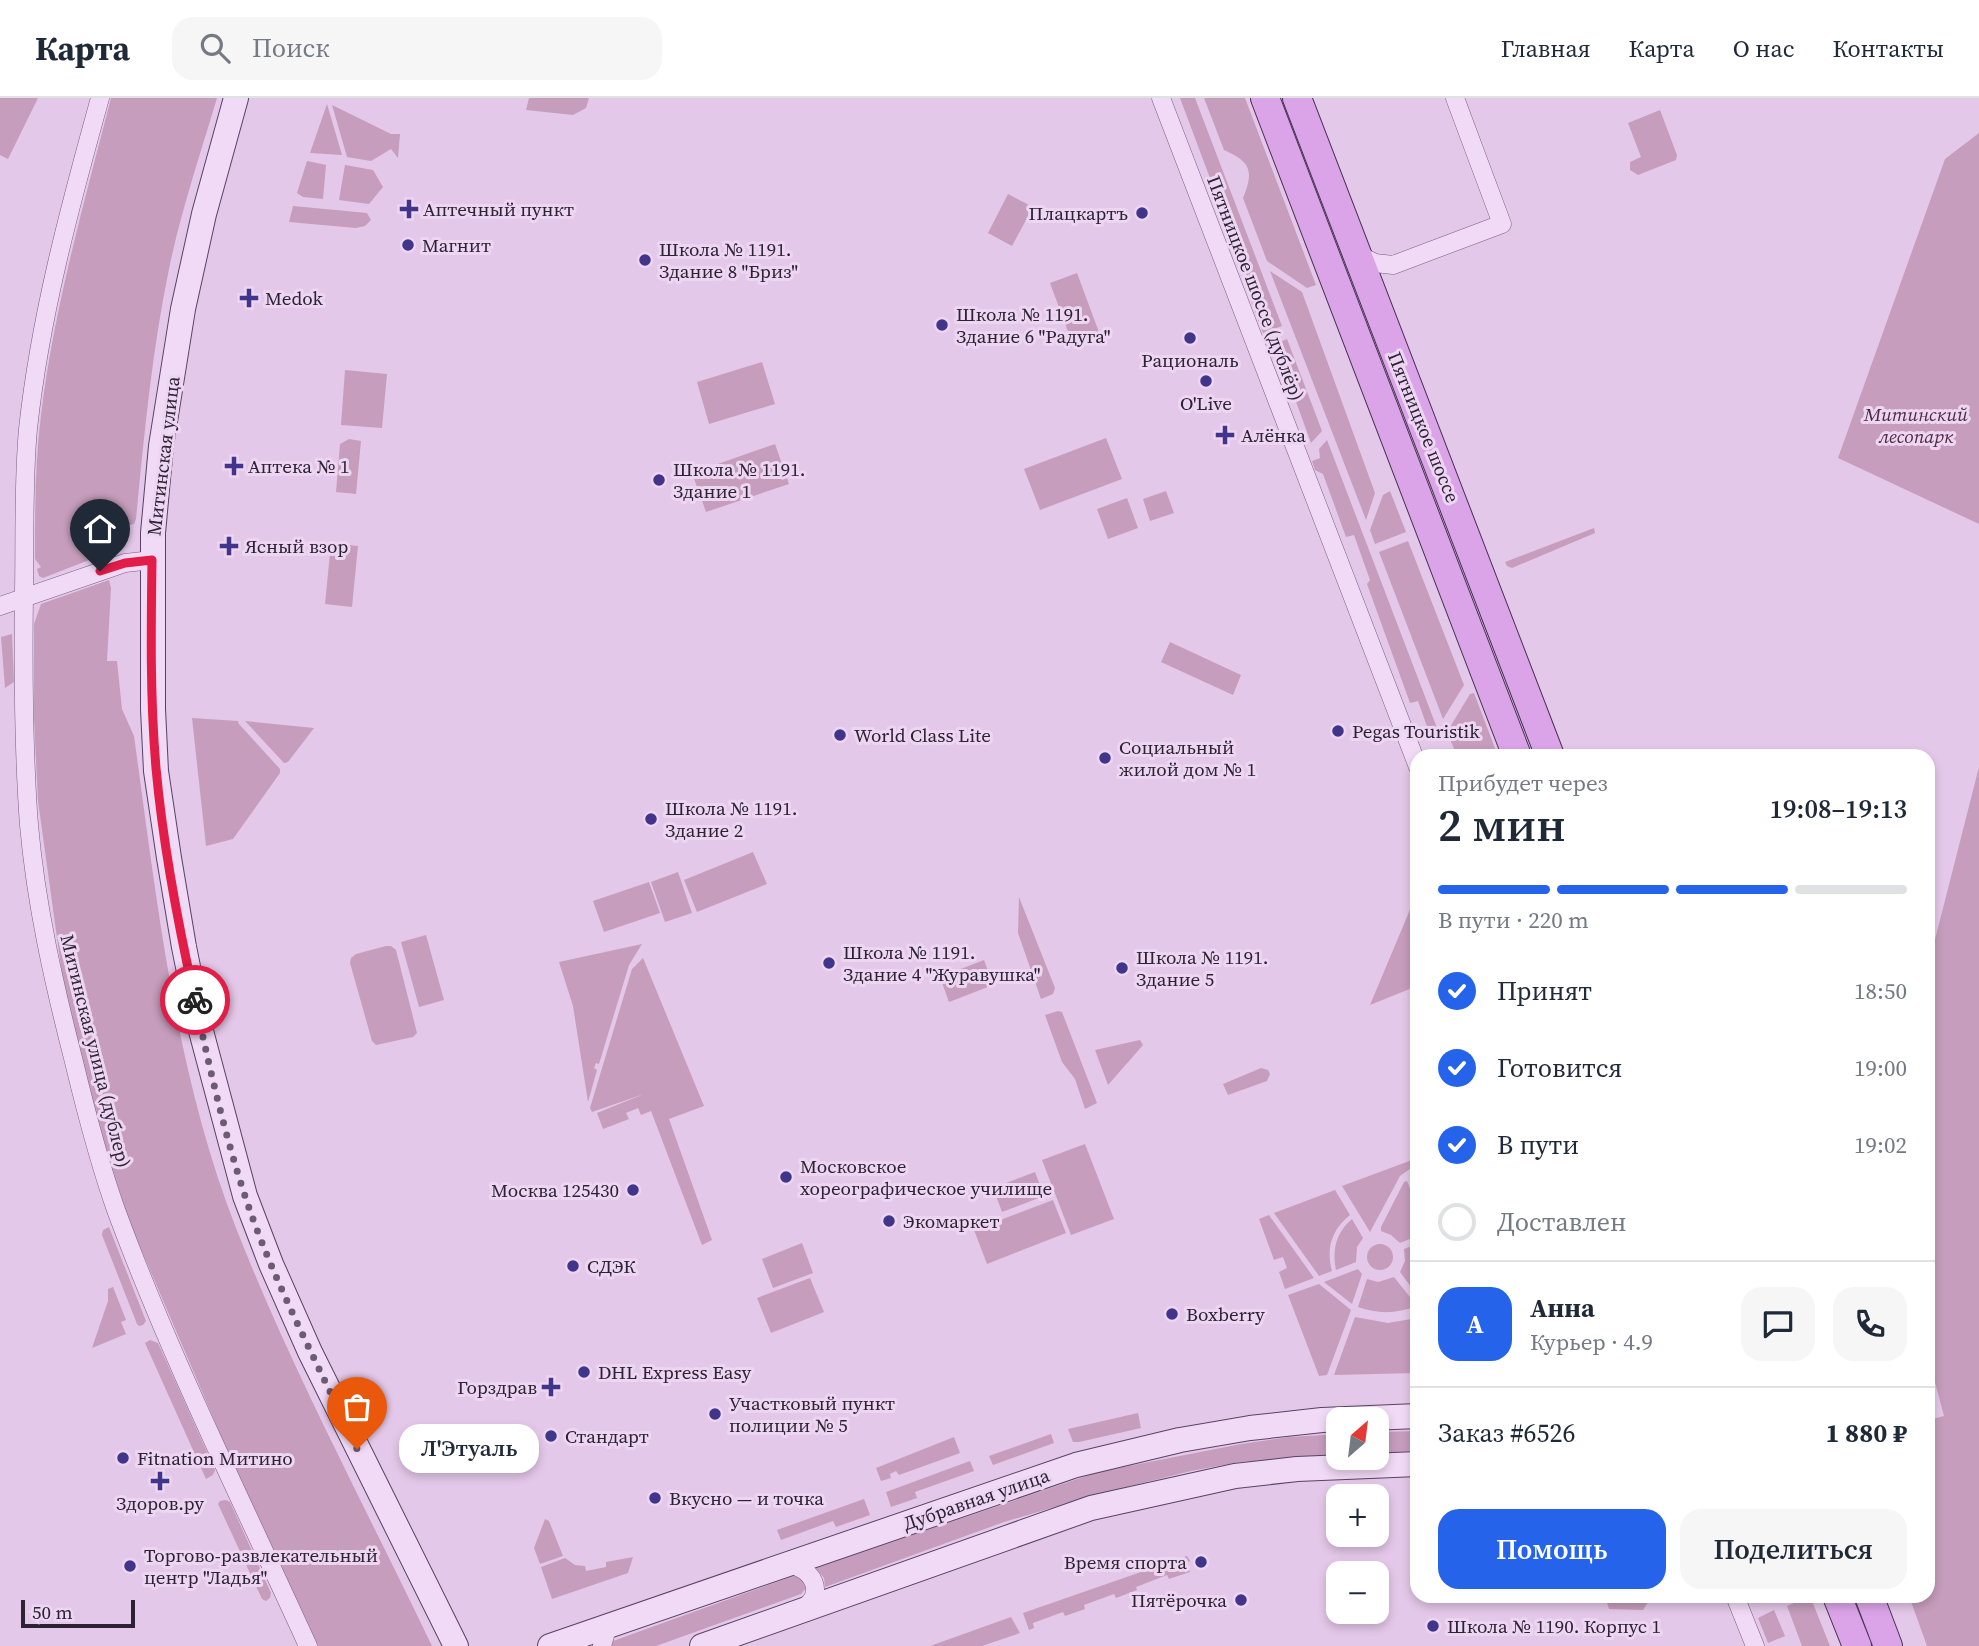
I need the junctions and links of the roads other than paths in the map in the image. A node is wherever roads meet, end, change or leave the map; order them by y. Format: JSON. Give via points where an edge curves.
{"nodes":[{"id":1,"x":100,"y":98,"type":"edge"},
{"id":2,"x":236,"y":98,"type":"edge"},
{"id":3,"x":1161,"y":98,"type":"edge"},
{"id":4,"x":1265,"y":98,"type":"edge"},
{"id":5,"x":1297,"y":98,"type":"edge"},
{"id":6,"x":1455,"y":98,"type":"edge"},
{"id":7,"x":1357,"y":254,"type":"junction"},
{"id":8,"x":1393,"y":265,"type":"junction"},
{"id":9,"x":1375,"y":301,"type":"junction"},
{"id":10,"x":152,"y":560,"type":"junction"},
{"id":11,"x":24,"y":597,"type":"junction"},
{"id":12,"x":0,"y":606,"type":"edge"},
{"id":13,"x":1411,"y":749,"type":"edge"},
{"id":14,"x":1514,"y":749,"type":"edge"},
{"id":15,"x":1547,"y":749,"type":"edge"},
{"id":16,"x":1410,"y":1416,"type":"edge"},
{"id":17,"x":1410,"y":1464,"type":"edge"},
{"id":18,"x":784,"y":1564,"type":"junction"},
{"id":19,"x":1738,"y":1603,"type":"edge"},
{"id":20,"x":1840,"y":1603,"type":"edge"},
{"id":21,"x":1872,"y":1603,"type":"edge"},
{"id":22,"x":799,"y":1610,"type":"junction"},
{"id":23,"x":616,"y":1622,"type":"junction"},
{"id":24,"x":308,"y":1646,"type":"edge"},
{"id":25,"x":456,"y":1646,"type":"edge"},
{"id":26,"x":550,"y":1646,"type":"edge"},
{"id":27,"x":603,"y":1646,"type":"edge"},
{"id":28,"x":702,"y":1646,"type":"edge"},
{"id":29,"x":1755,"y":1646,"type":"edge"},
{"id":30,"x":1857,"y":1646,"type":"edge"},
{"id":31,"x":1888,"y":1646,"type":"edge"}],
"edges":[{"from":1,"to":11,"type":"street","name":"Митинская улица (дублер)","via":[[39,353],[25,469]]},
{"from":2,"to":10,"type":"main road","name":"Митинская улица","via":[[183,309],[162,446]]},
{"from":3,"to":13,"type":"street","name":"Пятницкое шоссе (дублёр)"},
{"from":4,"to":14,"type":"main road","name":"Пятницкое шоссе"},
{"from":5,"to":7,"type":"main road","name":"Пятницкое шоссе"},
{"from":6,"to":8,"type":"street","via":[[1502,224]]},
{"from":7,"to":8,"type":"street","via":[[1374,263]]},
{"from":7,"to":9,"type":"main road","name":"Пятницкое шоссе"},
{"from":8,"to":9,"type":"street","via":[[1381,281]]},
{"from":9,"to":15,"type":"main road","name":"Пятницкое шоссе"},
{"from":10,"to":11,"type":"street","via":[[125,563]]},
{"from":10,"to":25,"type":"main road","name":"Митинская улица","via":[[156,771],[186,957],[240,1181],[310,1352]]},
{"from":11,"to":12,"type":"street"},
{"from":11,"to":24,"type":"street","name":"Митинская улица (дублер)","via":[[24,760],[33,855],[52,976],[90,1124],[115,1206],[162,1324]]},
{"from":16,"to":18,"type":"main road","name":"Дубравная улица","via":[[1283,1424],[1141,1448],[1076,1465]]},
{"from":17,"to":22,"type":"main road","via":[[1270,1471],[1159,1491],[1091,1508]]},
{"from":18,"to":22,"type":"street","via":[[804,1569],[814,1581],[813,1597]]},
{"from":18,"to":23,"type":"main road","name":"Дубравная улица"},
{"from":19,"to":29,"type":"street"},
{"from":20,"to":30,"type":"main road"},
{"from":21,"to":31,"type":"main road"},
{"from":22,"to":28,"type":"main road"},
{"from":23,"to":26,"type":"main road","name":"Дубравная улица"},
{"from":23,"to":27,"type":"street","via":[[606,1632]]}]}
